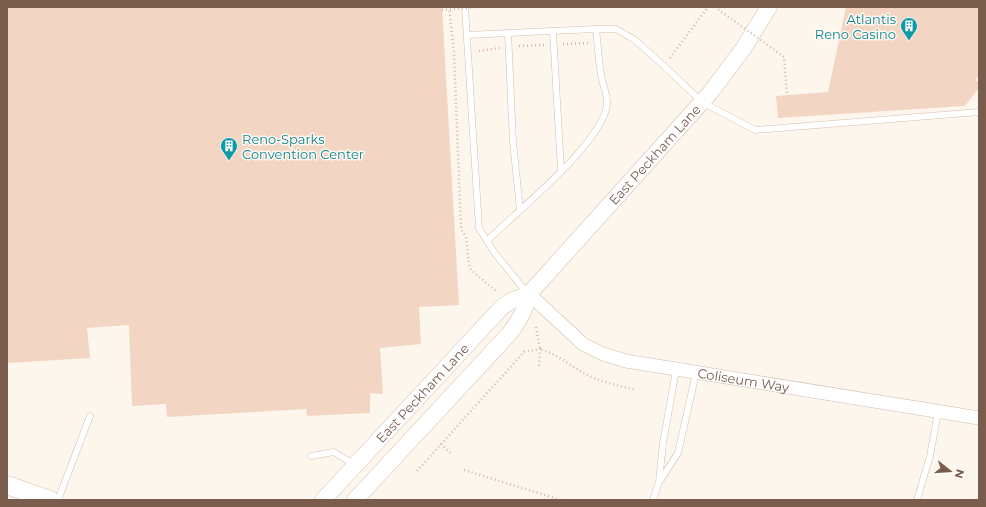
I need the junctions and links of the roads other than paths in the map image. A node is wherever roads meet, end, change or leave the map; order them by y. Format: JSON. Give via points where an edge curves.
{"nodes":[{"id":1,"x":465,"y":7,"type":"edge"},
{"id":2,"x":769,"y":7,"type":"edge"},
{"id":3,"x":596,"y":29,"type":"junction"},
{"id":4,"x":553,"y":31,"type":"junction"},
{"id":5,"x":508,"y":33,"type":"junction"},
{"id":6,"x":467,"y":35,"type":"junction"},
{"id":7,"x":702,"y":102,"type":"junction"},
{"id":8,"x":979,"y":112,"type":"edge"},
{"id":9,"x":561,"y":171,"type":"junction"},
{"id":10,"x":520,"y":210,"type":"junction"},
{"id":11,"x":487,"y":241,"type":"junction"},
{"id":12,"x":529,"y":294,"type":"junction"},
{"id":13,"x":676,"y":370,"type":"junction"},
{"id":14,"x":696,"y":373,"type":"junction"},
{"id":15,"x":938,"y":412,"type":"junction"},
{"id":16,"x":90,"y":416,"type":"dead end"},
{"id":17,"x":979,"y":418,"type":"edge"},
{"id":18,"x":311,"y":456,"type":"dead end"},
{"id":19,"x":355,"y":464,"type":"junction"},
{"id":20,"x":659,"y":482,"type":"junction"},
{"id":21,"x":7,"y":485,"type":"edge"},
{"id":22,"x":50,"y":500,"type":"edge"},
{"id":23,"x":58,"y":500,"type":"edge"},
{"id":24,"x":323,"y":500,"type":"edge"},
{"id":25,"x":355,"y":500,"type":"edge"},
{"id":26,"x":653,"y":500,"type":"edge"},
{"id":27,"x":917,"y":500,"type":"edge"}],
"edges":[{"from":1,"to":6,"type":"lane"},
{"from":2,"to":7,"type":"street","name":"East Peckham Lane","via":[[743,49]]},
{"from":3,"to":4,"type":"lane"},
{"from":3,"to":7,"type":"lane","via":[[616,29],[635,40]]},
{"from":3,"to":9,"type":"lane","via":[[607,103],[604,115],[591,136]]},
{"from":4,"to":5,"type":"lane"},
{"from":4,"to":9,"type":"lane"},
{"from":5,"to":6,"type":"lane"},
{"from":5,"to":10,"type":"lane","via":[[513,142]]},
{"from":6,"to":11,"type":"lane","via":[[479,228]]},
{"from":7,"to":8,"type":"lane","via":[[754,130]]},
{"from":7,"to":12,"type":"street","name":"East Peckham Lane"},
{"from":9,"to":10,"type":"lane"},
{"from":10,"to":11,"type":"lane"},
{"from":11,"to":12,"type":"lane"},
{"from":12,"to":13,"type":"street","name":"Coliseum Way","via":[[583,344],[596,351],[626,361]]},
{"from":12,"to":19,"type":"street","name":"East Peckham Lane","via":[[502,307]]},
{"from":12,"to":25,"type":"street","name":"East Peckham Lane","via":[[523,313],[509,334]]},
{"from":13,"to":14,"type":"street","name":"Coliseum Way"},
{"from":13,"to":20,"type":"lane"},
{"from":14,"to":15,"type":"street","name":"Coliseum Way"},
{"from":14,"to":20,"type":"lane","via":[[678,453]]},
{"from":15,"to":17,"type":"street","name":"Coliseum Way"},
{"from":15,"to":27,"type":"lane","via":[[929,459]]},
{"from":16,"to":23,"type":"lane"},
{"from":18,"to":19,"type":"lane","via":[[334,452]]},
{"from":19,"to":24,"type":"street","name":"East Peckham Lane"},
{"from":20,"to":26,"type":"lane"},
{"from":21,"to":22,"type":"main road"}]}
